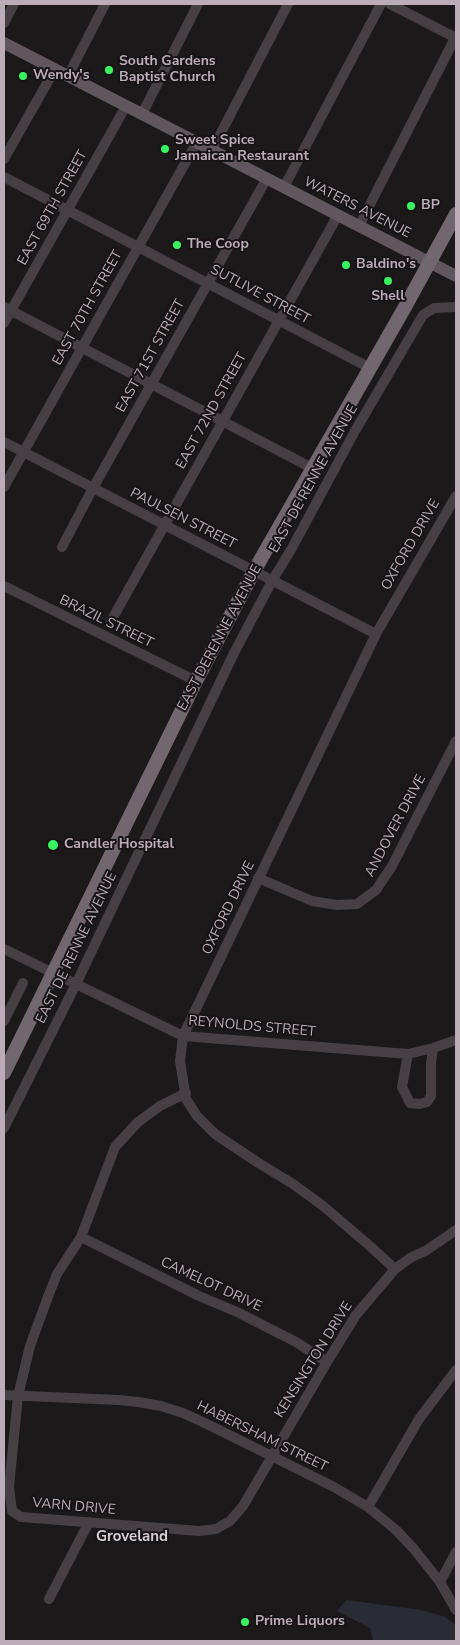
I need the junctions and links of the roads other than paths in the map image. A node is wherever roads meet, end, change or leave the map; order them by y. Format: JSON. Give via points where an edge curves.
{"nodes":[{"id":1,"x":14,"y":4,"type":"edge"},
{"id":2,"x":105,"y":4,"type":"edge"},
{"id":3,"x":198,"y":4,"type":"edge"},
{"id":4,"x":288,"y":4,"type":"edge"},
{"id":5,"x":381,"y":4,"type":"edge"},
{"id":6,"x":390,"y":4,"type":"edge"},
{"id":7,"x":4,"y":24,"type":"edge"},
{"id":8,"x":456,"y":37,"type":"edge"},
{"id":9,"x":4,"y":43,"type":"edge"},
{"id":10,"x":55,"y":69,"type":"junction"},
{"id":11,"x":68,"y":76,"type":"junction"},
{"id":12,"x":126,"y":106,"type":"junction"},
{"id":13,"x":142,"y":114,"type":"junction"},
{"id":14,"x":197,"y":142,"type":"junction"},
{"id":15,"x":212,"y":150,"type":"junction"},
{"id":16,"x":4,"y":159,"type":"edge"},
{"id":17,"x":4,"y":177,"type":"edge"},
{"id":18,"x":267,"y":178,"type":"junction"},
{"id":19,"x":284,"y":187,"type":"junction"},
{"id":20,"x":67,"y":210,"type":"junction"},
{"id":21,"x":456,"y":214,"type":"edge"},
{"id":22,"x":338,"y":215,"type":"junction"},
{"id":23,"x":359,"y":226,"type":"junction"},
{"id":24,"x":138,"y":247,"type":"junction"},
{"id":25,"x":430,"y":262,"type":"junction"},
{"id":26,"x":456,"y":276,"type":"edge"},
{"id":27,"x":208,"y":283,"type":"junction"},
{"id":28,"x":456,"y":307,"type":"edge"},
{"id":29,"x":7,"y":309,"type":"edge"},
{"id":30,"x":279,"y":320,"type":"junction"},
{"id":31,"x":4,"y":324,"type":"edge"},
{"id":32,"x":82,"y":348,"type":"junction"},
{"id":33,"x":370,"y":368,"type":"junction"},
{"id":34,"x":151,"y":384,"type":"junction"},
{"id":35,"x":222,"y":421,"type":"junction"},
{"id":36,"x":4,"y":442,"type":"edge"},
{"id":37,"x":23,"y":452,"type":"junction"},
{"id":38,"x":312,"y":468,"type":"junction"},
{"id":39,"x":4,"y":487,"type":"edge"},
{"id":40,"x":93,"y":488,"type":"junction"},
{"id":41,"x":456,"y":496,"type":"edge"},
{"id":42,"x":164,"y":525,"type":"junction"},
{"id":43,"x":62,"y":547,"type":"dead end"},
{"id":44,"x":254,"y":572,"type":"junction"},
{"id":45,"x":272,"y":581,"type":"junction"},
{"id":46,"x":4,"y":586,"type":"edge"},
{"id":47,"x":111,"y":621,"type":"dead end"},
{"id":48,"x":376,"y":634,"type":"junction"},
{"id":49,"x":196,"y":681,"type":"junction"},
{"id":50,"x":456,"y":741,"type":"edge"},
{"id":51,"x":258,"y":878,"type":"junction"},
{"id":52,"x":4,"y":949,"type":"edge"},
{"id":53,"x":53,"y":973,"type":"junction"},
{"id":54,"x":22,"y":983,"type":"dead end"},
{"id":55,"x":76,"y":984,"type":"junction"},
{"id":56,"x":4,"y":1021,"type":"edge"},
{"id":57,"x":183,"y":1036,"type":"junction"},
{"id":58,"x":456,"y":1040,"type":"edge"},
{"id":59,"x":433,"y":1048,"type":"junction"},
{"id":60,"x":408,"y":1054,"type":"junction"},
{"id":61,"x":4,"y":1073,"type":"edge"},
{"id":62,"x":186,"y":1093,"type":"junction"},
{"id":63,"x":4,"y":1128,"type":"edge"},
{"id":64,"x":456,"y":1230,"type":"edge"},
{"id":65,"x":81,"y":1237,"type":"junction"},
{"id":66,"x":395,"y":1269,"type":"junction"},
{"id":67,"x":327,"y":1362,"type":"junction"},
{"id":68,"x":456,"y":1370,"type":"edge"},
{"id":69,"x":4,"y":1395,"type":"edge"},
{"id":70,"x":18,"y":1396,"type":"junction"},
{"id":71,"x":272,"y":1456,"type":"junction"},
{"id":72,"x":6,"y":1487,"type":"edge"},
{"id":73,"x":368,"y":1507,"type":"junction"},
{"id":74,"x":89,"y":1522,"type":"junction"},
{"id":75,"x":456,"y":1552,"type":"edge"},
{"id":76,"x":440,"y":1582,"type":"junction"},
{"id":77,"x":50,"y":1599,"type":"dead end"},
{"id":78,"x":456,"y":1610,"type":"edge"}],
"edges":[{"from":1,"to":7,"type":"street"},
{"from":2,"to":11,"type":"street"},
{"from":3,"to":13,"type":"street"},
{"from":4,"to":15,"type":"street"},
{"from":5,"to":19,"type":"street"},
{"from":6,"to":8,"type":"street"},
{"from":8,"to":23,"type":"street"},
{"from":9,"to":10,"type":"main road","name":"WATERS AVENUE"},
{"from":10,"to":11,"type":"main road","name":"WATERS AVENUE"},
{"from":10,"to":16,"type":"street"},
{"from":11,"to":12,"type":"main road","name":"WATERS AVENUE"},
{"from":12,"to":13,"type":"main road","name":"WATERS AVENUE"},
{"from":12,"to":20,"type":"street","name":"EAST 69TH STREET"},
{"from":13,"to":14,"type":"main road","name":"WATERS AVENUE"},
{"from":14,"to":15,"type":"main road","name":"WATERS AVENUE"},
{"from":14,"to":24,"type":"street","name":"EAST 70TH STREET"},
{"from":15,"to":18,"type":"main road","name":"WATERS AVENUE"},
{"from":17,"to":20,"type":"street","name":"SUTLIVE STREET"},
{"from":18,"to":19,"type":"main road","name":"WATERS AVENUE"},
{"from":18,"to":27,"type":"street","name":"EAST 71ST STREET"},
{"from":19,"to":22,"type":"main road","name":"WATERS AVENUE"},
{"from":20,"to":24,"type":"street","name":"SUTLIVE STREET"},
{"from":20,"to":29,"type":"street","name":"EAST 69TH STREET"},
{"from":21,"to":25,"type":"highway","name":"EAST DERENNE AVENUE"},
{"from":22,"to":23,"type":"main road","name":"WATERS AVENUE"},
{"from":22,"to":30,"type":"street","name":"EAST 72ND STREET"},
{"from":23,"to":25,"type":"main road","name":"WATERS AVENUE"},
{"from":24,"to":27,"type":"street","name":"SUTLIVE STREET"},
{"from":24,"to":32,"type":"street","name":"EAST 70TH STREET"},
{"from":25,"to":26,"type":"main road","name":"WATERS AVENUE"},
{"from":25,"to":33,"type":"highway","name":"EAST DERENNE AVENUE"},
{"from":27,"to":30,"type":"street","name":"SUTLIVE STREET"},
{"from":27,"to":34,"type":"street","name":"EAST 71ST STREET"},
{"from":28,"to":45,"type":"street","name":"EAST DE RENNE AVENUE","via":[[434,308],[423,315]]},
{"from":29,"to":31,"type":"street","name":"EAST 69TH STREET"},
{"from":29,"to":32,"type":"street"},
{"from":30,"to":33,"type":"street","name":"SUTLIVE STREET"},
{"from":30,"to":35,"type":"street","name":"EAST 72ND STREET"},
{"from":32,"to":34,"type":"street"},
{"from":32,"to":37,"type":"street","name":"EAST 70TH STREET"},
{"from":33,"to":38,"type":"highway","name":"EAST DERENNE AVENUE"},
{"from":34,"to":35,"type":"street"},
{"from":34,"to":40,"type":"street","name":"EAST 71ST STREET"},
{"from":35,"to":38,"type":"street"},
{"from":35,"to":42,"type":"street","name":"EAST 72ND STREET"},
{"from":36,"to":37,"type":"street","name":"PAULSEN STREET"},
{"from":37,"to":39,"type":"street","name":"EAST 70TH STREET"},
{"from":37,"to":40,"type":"street","name":"PAULSEN STREET"},
{"from":38,"to":44,"type":"highway","name":"EAST DERENNE AVENUE"},
{"from":40,"to":42,"type":"street","name":"PAULSEN STREET"},
{"from":40,"to":43,"type":"street","name":"EAST 71ST STREET"},
{"from":41,"to":48,"type":"street","name":"OXFORD DRIVE"},
{"from":42,"to":44,"type":"street","name":"PAULSEN STREET"},
{"from":42,"to":47,"type":"street","name":"EAST 72ND STREET"},
{"from":44,"to":45,"type":"street","name":"PAULSEN STREET"},
{"from":44,"to":49,"type":"highway","name":"EAST DERENNE AVENUE"},
{"from":45,"to":48,"type":"street","name":"PAULSEN STREET"},
{"from":45,"to":55,"type":"street","name":"EAST DE RENNE AVENUE","via":[[233,654]]},
{"from":46,"to":49,"type":"street","name":"BRAZIL STREET"},
{"from":48,"to":51,"type":"street","name":"OXFORD DRIVE"},
{"from":49,"to":53,"type":"highway","name":"EAST DERENNE AVENUE"},
{"from":50,"to":51,"type":"street","name":"ANDOVER DRIVE","via":[[392,866],[376,890],[357,904],[312,901]]},
{"from":51,"to":57,"type":"street","name":"OXFORD DRIVE"},
{"from":52,"to":53,"type":"street","name":"REYNOLDS STREET"},
{"from":53,"to":55,"type":"street","name":"REYNOLDS STREET"},
{"from":53,"to":61,"type":"highway","name":"EAST DERENNE AVENUE"},
{"from":54,"to":56,"type":"street"},
{"from":55,"to":57,"type":"street","name":"REYNOLDS STREET"},
{"from":55,"to":63,"type":"street","name":"EAST DE RENNE AVENUE"},
{"from":57,"to":60,"type":"street","name":"REYNOLDS STREET"},
{"from":57,"to":62,"type":"street","name":"OXFORD DRIVE","via":[[180,1060]]},
{"from":58,"to":59,"type":"street","name":"REYNOLDS STREET"},
{"from":59,"to":60,"type":"street","name":"REYNOLDS STREET"},
{"from":59,"to":60,"type":"street","via":[[430,1096],[427,1102],[420,1104],[410,1103],[402,1087]]},
{"from":62,"to":65,"type":"street","name":"VARN DRIVE","via":[[138,1122],[116,1148]]},
{"from":62,"to":66,"type":"street","name":"OXFORD DRIVE","via":[[197,1116],[215,1134],[322,1205]]},
{"from":64,"to":66,"type":"street","name":"KENSINGTON DRIVE"},
{"from":65,"to":67,"type":"street","name":"CAMELOT DRIVE","via":[[288,1337]]},
{"from":65,"to":70,"type":"street","name":"VARN DRIVE","via":[[48,1294],[30,1346]]},
{"from":66,"to":67,"type":"street","name":"KENSINGTON DRIVE","via":[[356,1315]]},
{"from":67,"to":71,"type":"street","name":"KENSINGTON DRIVE"},
{"from":68,"to":73,"type":"street","via":[[419,1419]]},
{"from":69,"to":70,"type":"street","name":"HABERSHAM STREET"},
{"from":70,"to":71,"type":"street","name":"HABERSHAM STREET","via":[[119,1400],[162,1406]]},
{"from":70,"to":72,"type":"street","name":"VARN DRIVE"},
{"from":71,"to":73,"type":"street","name":"HABERSHAM STREET"},
{"from":71,"to":74,"type":"street","name":"VARN DRIVE","via":[[243,1506],[230,1521],[216,1529],[199,1531]]},
{"from":72,"to":74,"type":"street","name":"VARN DRIVE","via":[[12,1510],[21,1517]]},
{"from":73,"to":76,"type":"street","name":"HABERSHAM STREET","via":[[396,1530]]},
{"from":74,"to":77,"type":"street"},
{"from":75,"to":76,"type":"street"},
{"from":76,"to":78,"type":"street","name":"HABERSHAM STREET"}]}
